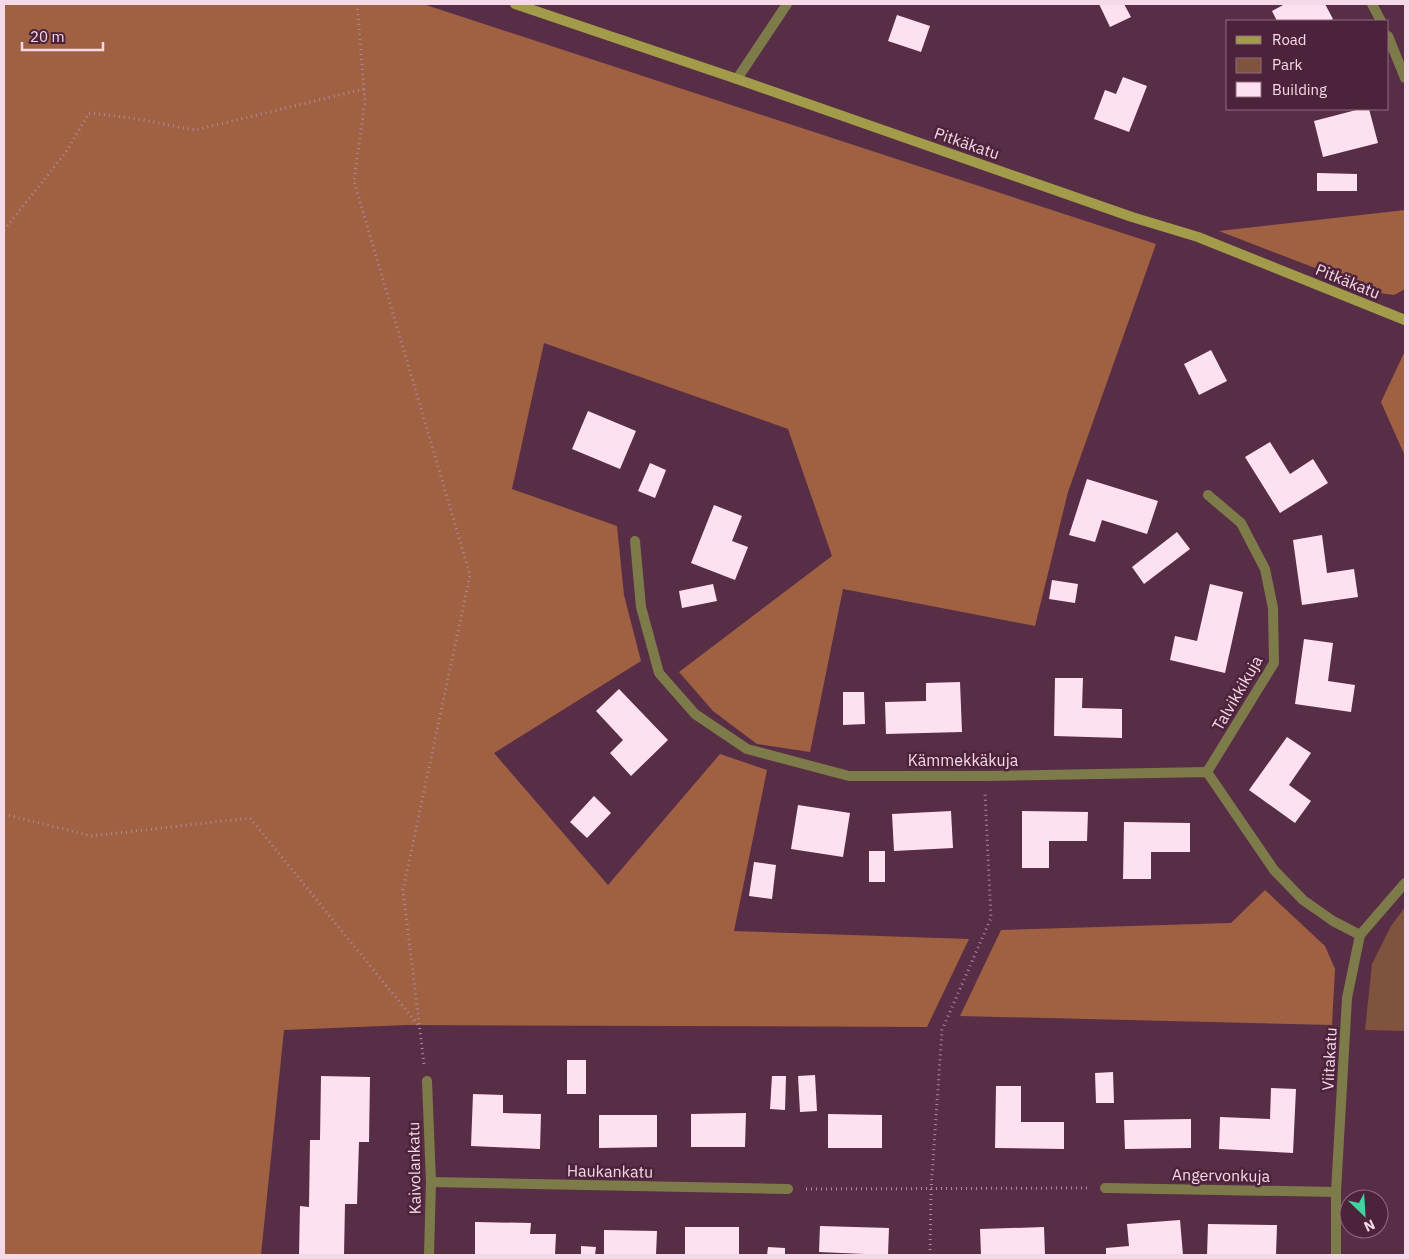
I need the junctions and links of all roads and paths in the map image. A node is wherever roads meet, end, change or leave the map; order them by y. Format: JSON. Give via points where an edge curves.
{"nodes":[{"id":1,"x":357,"y":4,"type":"edge"},
{"id":2,"x":515,"y":4,"type":"edge"},
{"id":3,"x":787,"y":4,"type":"edge"},
{"id":4,"x":1372,"y":4,"type":"edge"},
{"id":5,"x":1380,"y":20,"type":"edge"},
{"id":6,"x":1389,"y":38,"type":"edge"},
{"id":7,"x":1405,"y":78,"type":"edge"},
{"id":8,"x":737,"y":79,"type":"junction"},
{"id":9,"x":364,"y":89,"type":"junction"},
{"id":10,"x":4,"y":230,"type":"edge"},
{"id":11,"x":1405,"y":320,"type":"edge"},
{"id":12,"x":1208,"y":495,"type":"dead end"},
{"id":13,"x":636,"y":541,"type":"dead end"},
{"id":14,"x":1207,"y":772,"type":"junction"},
{"id":15,"x":984,"y":776,"type":"junction"},
{"id":16,"x":4,"y":814,"type":"edge"},
{"id":17,"x":1405,"y":883,"type":"edge"},
{"id":18,"x":1360,"y":935,"type":"junction"},
{"id":19,"x":420,"y":1027,"type":"junction"},
{"id":20,"x":426,"y":1081,"type":"joint"},
{"id":21,"x":431,"y":1182,"type":"junction"},
{"id":22,"x":1105,"y":1188,"type":"joint"},
{"id":23,"x":788,"y":1189,"type":"joint"},
{"id":24,"x":931,"y":1190,"type":"junction"},
{"id":25,"x":1336,"y":1192,"type":"junction"},
{"id":26,"x":430,"y":1255,"type":"edge"},
{"id":27,"x":930,"y":1255,"type":"edge"},
{"id":28,"x":1336,"y":1255,"type":"edge"}],
"edges":[{"from":1,"to":9,"type":"path"},
{"from":2,"to":8,"type":"street","name":"Pitkäkatu"},
{"from":3,"to":8,"type":"street"},
{"from":4,"to":5,"type":"street"},
{"from":6,"to":7,"type":"street"},
{"from":8,"to":11,"type":"street","name":"Pitkäkatu","via":[[1198,237]]},
{"from":9,"to":10,"type":"path","via":[[195,130],[89,113],[66,152]]},
{"from":9,"to":19,"type":"path","via":[[354,181],[470,575],[403,890]]},
{"from":12,"to":14,"type":"street","name":"Talvikkikuja","via":[[1241,523],[1264,568],[1273,608],[1274,663]]},
{"from":13,"to":15,"type":"street","name":"Kämmekkäkuja","via":[[640,607],[659,673],[695,714],[747,749],[850,776]]},
{"from":14,"to":15,"type":"street","name":"Kämmekkäkuja"},
{"from":14,"to":18,"type":"street","via":[[1274,870],[1303,900]]},
{"from":15,"to":24,"type":"path","via":[[991,918],[942,1030]]},
{"from":16,"to":19,"type":"path","via":[[91,836],[250,818]]},
{"from":17,"to":18,"type":"street","name":"Viitakatu"},
{"from":18,"to":25,"type":"street","name":"Viitakatu","via":[[1347,998]]},
{"from":19,"to":20,"type":"path"},
{"from":20,"to":21,"type":"street","name":"Kaivolankatu"},
{"from":21,"to":23,"type":"street","name":"Haukankatu"},
{"from":21,"to":26,"type":"street","name":"Kaivolankatu"},
{"from":22,"to":24,"type":"path"},
{"from":22,"to":25,"type":"street","name":"Angervonkuja"},
{"from":23,"to":24,"type":"path"},
{"from":24,"to":27,"type":"path"},
{"from":25,"to":28,"type":"street","name":"Viitakatu"}]}
